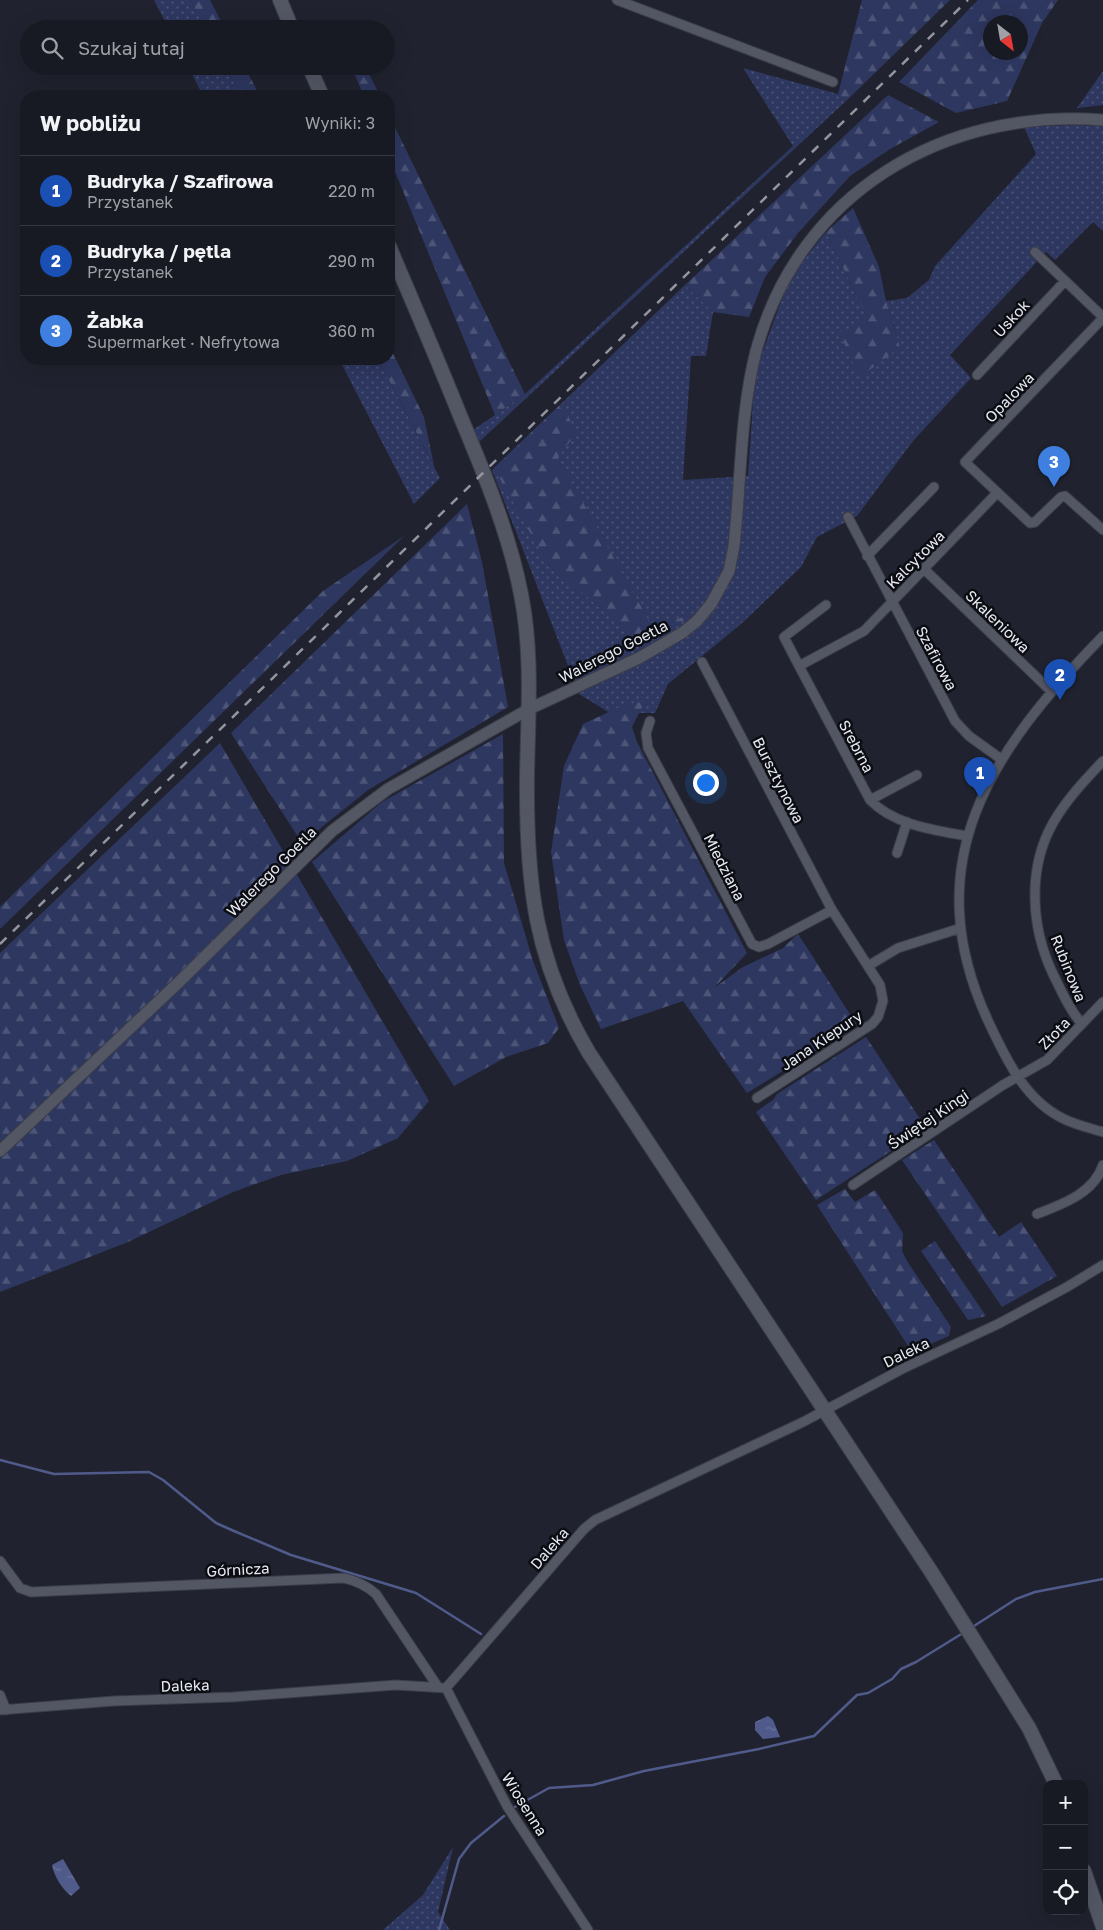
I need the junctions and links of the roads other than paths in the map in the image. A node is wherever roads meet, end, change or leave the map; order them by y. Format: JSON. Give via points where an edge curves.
{"nodes":[{"id":1,"x":280,"y":0,"type":"edge"},
{"id":2,"x":290,"y":0,"type":"edge"},
{"id":3,"x":617,"y":0,"type":"edge"},
{"id":4,"x":288,"y":20,"type":"edge"},
{"id":5,"x":298,"y":20,"type":"edge"},
{"id":6,"x":312,"y":75,"type":"edge"},
{"id":7,"x":319,"y":75,"type":"edge"},
{"id":8,"x":833,"y":82,"type":"dead end"},
{"id":9,"x":319,"y":90,"type":"edge"},
{"id":10,"x":325,"y":90,"type":"edge"},
{"id":11,"x":1103,"y":120,"type":"edge"},
{"id":12,"x":1035,"y":252,"type":"dead end"},
{"id":13,"x":395,"y":260,"type":"edge"},
{"id":14,"x":1065,"y":280,"type":"junction"},
{"id":15,"x":1103,"y":318,"type":"edge"},
{"id":16,"x":977,"y":375,"type":"dead end"},
{"id":17,"x":934,"y":487,"type":"dead end"},
{"id":18,"x":997,"y":493,"type":"junction"},
{"id":19,"x":848,"y":517,"type":"dead end"},
{"id":20,"x":1103,"y":530,"type":"edge"},
{"id":21,"x":867,"y":556,"type":"junction"},
{"id":22,"x":925,"y":570,"type":"junction"},
{"id":23,"x":892,"y":602,"type":"junction"},
{"id":24,"x":826,"y":605,"type":"dead end"},
{"id":25,"x":1103,"y":636,"type":"edge"},
{"id":26,"x":702,"y":662,"type":"dead end"},
{"id":27,"x":799,"y":666,"type":"junction"},
{"id":28,"x":1052,"y":692,"type":"junction"},
{"id":29,"x":529,"y":709,"type":"junction"},
{"id":30,"x":650,"y":721,"type":"dead end"},
{"id":31,"x":1001,"y":759,"type":"junction"},
{"id":32,"x":1103,"y":761,"type":"edge"},
{"id":33,"x":917,"y":775,"type":"dead end"},
{"id":34,"x":870,"y":800,"type":"junction"},
{"id":35,"x":908,"y":822,"type":"junction"},
{"id":36,"x":967,"y":836,"type":"junction"},
{"id":37,"x":897,"y":853,"type":"dead end"},
{"id":38,"x":832,"y":910,"type":"junction"},
{"id":39,"x":961,"y":928,"type":"junction"},
{"id":40,"x":868,"y":966,"type":"junction"},
{"id":41,"x":1103,"y":1002,"type":"edge"},
{"id":42,"x":1082,"y":1024,"type":"junction"},
{"id":43,"x":1019,"y":1077,"type":"junction"},
{"id":44,"x":758,"y":1098,"type":"dead end"},
{"id":45,"x":1103,"y":1132,"type":"edge"},
{"id":46,"x":0,"y":1151,"type":"edge"},
{"id":47,"x":1103,"y":1165,"type":"edge"},
{"id":48,"x":853,"y":1185,"type":"dead end"},
{"id":49,"x":1037,"y":1214,"type":"dead end"},
{"id":50,"x":1103,"y":1264,"type":"edge"},
{"id":51,"x":824,"y":1410,"type":"junction"},
{"id":52,"x":0,"y":1561,"type":"edge"},
{"id":53,"x":442,"y":1688,"type":"junction"},
{"id":54,"x":0,"y":1695,"type":"edge"},
{"id":55,"x":3,"y":1710,"type":"edge"},
{"id":56,"x":1054,"y":1780,"type":"edge"},
{"id":57,"x":1088,"y":1883,"type":"edge"},
{"id":58,"x":1103,"y":1928,"type":"edge"},
{"id":59,"x":588,"y":1930,"type":"edge"}],
"edges":[{"from":1,"to":4,"type":"main road"},
{"from":2,"to":5,"type":"main road"},
{"from":3,"to":8,"type":"street"},
{"from":6,"to":9,"type":"main road"},
{"from":7,"to":10,"type":"main road"},
{"from":11,"to":29,"type":"street","name":"Walerego Goetla","via":[[1022,121],[959,135],[902,161],[838,211],[783,279],[765,324],[750,380],[734,546],[728,571],[711,604],[696,621],[664,645]]},
{"from":12,"to":14,"type":"street"},
{"from":13,"to":29,"type":"main road","via":[[489,483],[507,537],[525,616]]},
{"from":14,"to":15,"type":"street"},
{"from":14,"to":16,"type":"street","name":"Uskok"},
{"from":15,"to":18,"type":"street","name":"Opalowa","via":[[966,462]]},
{"from":17,"to":21,"type":"street"},
{"from":18,"to":20,"type":"street","via":[[1032,524],[1061,497],[1068,497]]},
{"from":18,"to":22,"type":"street","name":"Kalcytowa"},
{"from":19,"to":21,"type":"street","name":"Szafirowa"},
{"from":21,"to":23,"type":"street","name":"Szafirowa"},
{"from":22,"to":23,"type":"street","name":"Kalcytowa"},
{"from":22,"to":28,"type":"street","name":"Skaleniowa"},
{"from":23,"to":27,"type":"street","name":"Kalcytowa","via":[[868,628]]},
{"from":23,"to":31,"type":"street","name":"Szafirowa","via":[[955,721],[969,736]]},
{"from":24,"to":27,"type":"street","name":"Srebrna","via":[[784,637]]},
{"from":25,"to":28,"type":"street"},
{"from":26,"to":38,"type":"street","name":"Bursztynowa"},
{"from":27,"to":34,"type":"street","name":"Srebrna"},
{"from":28,"to":31,"type":"street"},
{"from":29,"to":46,"type":"street","name":"Walerego Goetla","via":[[388,789],[332,831],[178,984]]},
{"from":29,"to":51,"type":"main road","via":[[529,875],[542,946],[555,984],[589,1053]]},
{"from":30,"to":38,"type":"street","name":"Miedziana","via":[[646,732],[648,748],[752,944],[759,947],[768,944]]},
{"from":31,"to":36,"type":"street","via":[[980,798]]},
{"from":32,"to":42,"type":"street","name":"Rubinowa","via":[[1076,790],[1053,824],[1040,856],[1035,886],[1040,938],[1072,1014]]},
{"from":33,"to":34,"type":"street"},
{"from":34,"to":35,"type":"street","name":"Srebrna","via":[[885,813]]},
{"from":35,"to":36,"type":"street","name":"Srebrna"},
{"from":35,"to":37,"type":"street"},
{"from":36,"to":39,"type":"street","via":[[961,875]]},
{"from":38,"to":40,"type":"street","name":"Jana Kiepury"},
{"from":39,"to":40,"type":"street","via":[[898,948]]},
{"from":39,"to":43,"type":"street","via":[[970,975],[980,1004]]},
{"from":40,"to":44,"type":"street","name":"Jana Kiepury","via":[[883,993],[878,1016],[854,1036]]},
{"from":41,"to":42,"type":"street","name":"Złota"},
{"from":42,"to":43,"type":"street","name":"Złota","via":[[1047,1060]]},
{"from":43,"to":45,"type":"street","via":[[1032,1096],[1050,1111]]},
{"from":43,"to":48,"type":"street","name":"Świętej Kingi"},
{"from":47,"to":49,"type":"street","via":[[1094,1183],[1062,1204]]},
{"from":50,"to":51,"type":"street","name":"Daleka","via":[[1024,1311]]},
{"from":51,"to":53,"type":"street","name":"Daleka","via":[[595,1520],[577,1536]]},
{"from":51,"to":56,"type":"main road","via":[[1029,1728]]},
{"from":52,"to":53,"type":"street","name":"Górnicza","via":[[20,1588],[31,1592],[352,1580],[366,1585],[381,1600]]},
{"from":53,"to":55,"type":"street","name":"Daleka","via":[[396,1685]]},
{"from":53,"to":59,"type":"street","name":"Wiosenna","via":[[507,1806]]},
{"from":54,"to":55,"type":"street"},
{"from":57,"to":58,"type":"main road"}]}
